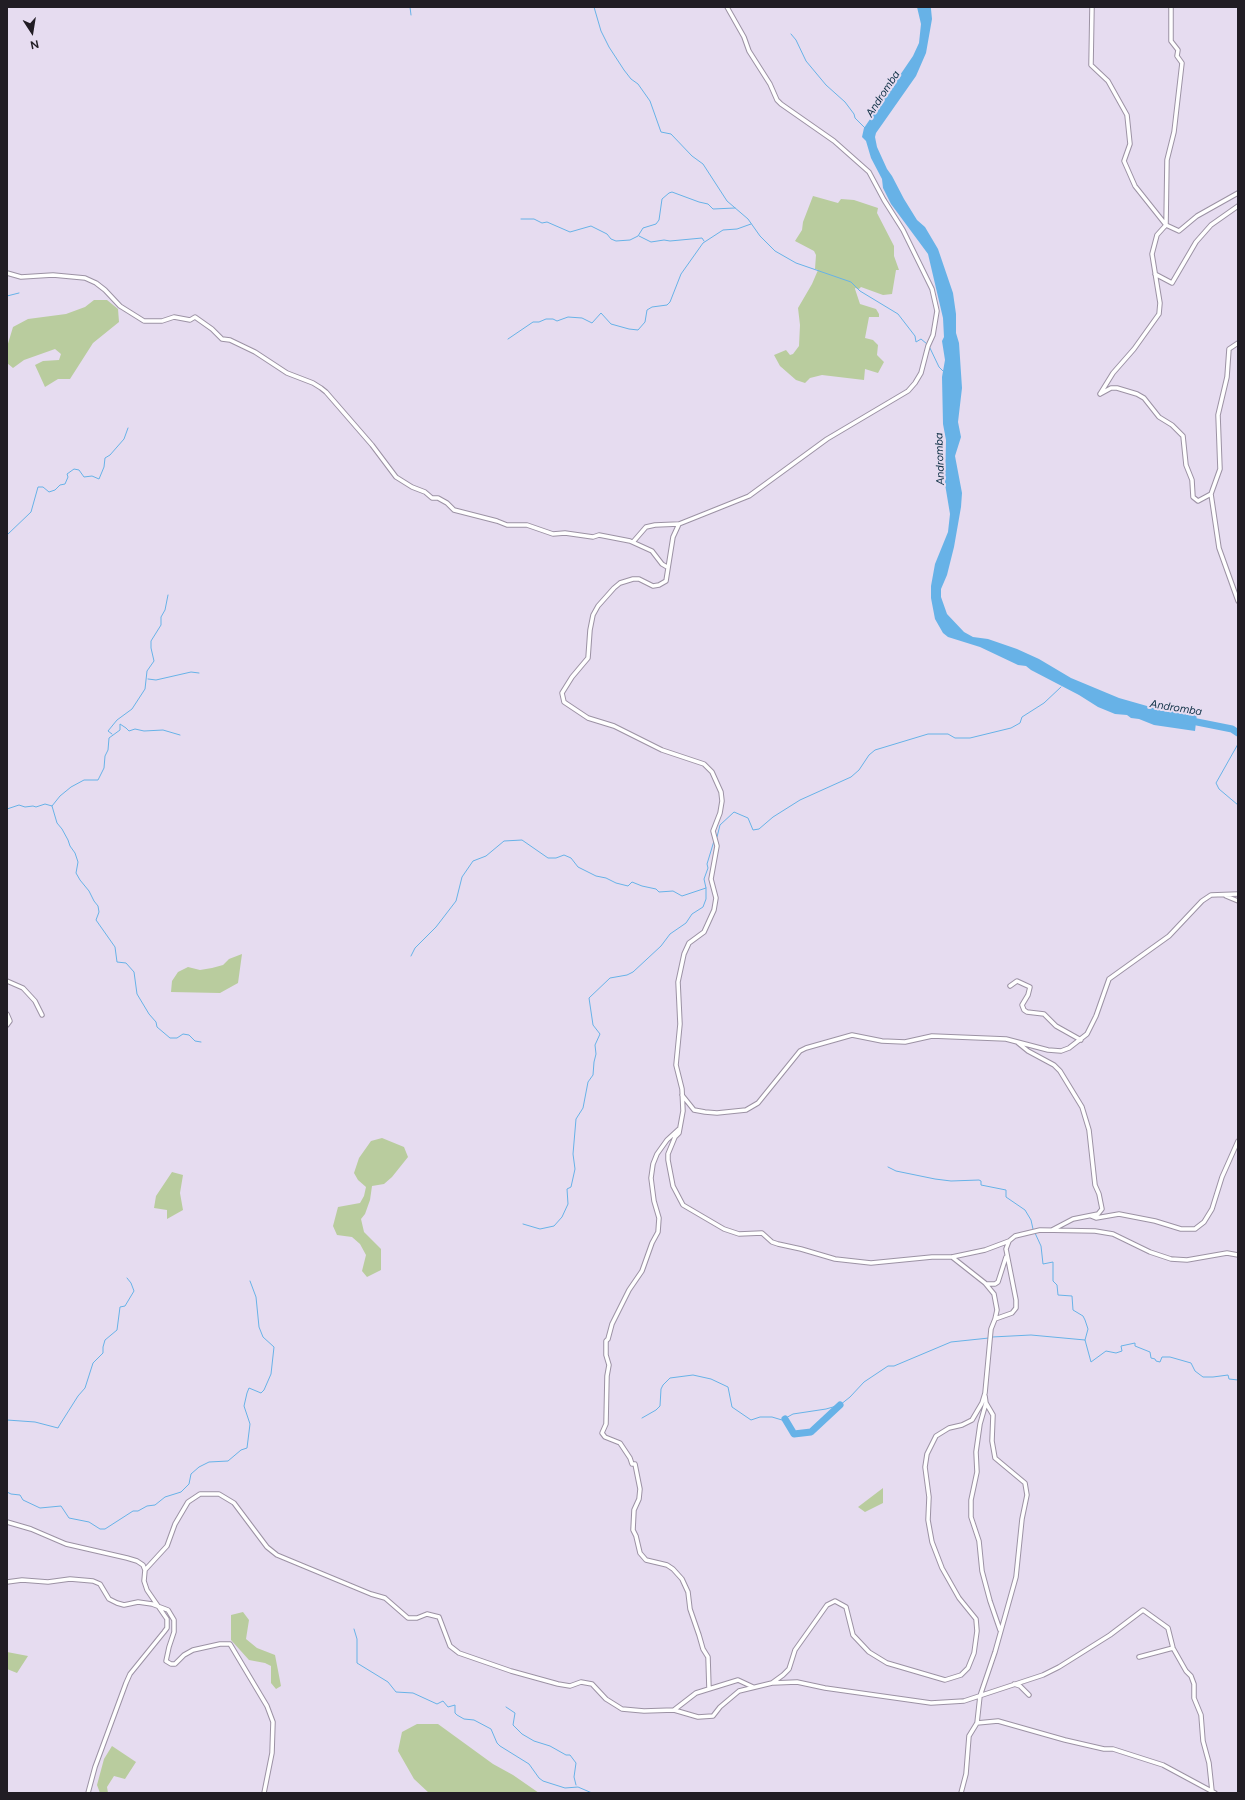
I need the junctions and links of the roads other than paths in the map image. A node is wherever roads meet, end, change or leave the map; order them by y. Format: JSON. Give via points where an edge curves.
{"nodes":[{"id":1,"x":727,"y":7,"type":"edge"},
{"id":2,"x":1092,"y":7,"type":"edge"},
{"id":3,"x":1171,"y":7,"type":"edge"},
{"id":4,"x":1238,"y":193,"type":"edge"},
{"id":5,"x":1238,"y":206,"type":"edge"},
{"id":6,"x":1166,"y":225,"type":"junction"},
{"id":7,"x":7,"y":274,"type":"edge"},
{"id":8,"x":1155,"y":274,"type":"junction"},
{"id":9,"x":1238,"y":343,"type":"edge"},
{"id":10,"x":1211,"y":494,"type":"junction"},
{"id":11,"x":679,"y":524,"type":"junction"},
{"id":12,"x":633,"y":542,"type":"junction"},
{"id":13,"x":667,"y":566,"type":"junction"},
{"id":14,"x":1238,"y":601,"type":"edge"},
{"id":15,"x":1238,"y":894,"type":"edge"},
{"id":16,"x":1224,"y":895,"type":"junction"},
{"id":17,"x":1238,"y":901,"type":"edge"},
{"id":18,"x":7,"y":981,"type":"edge"},
{"id":19,"x":1010,"y":986,"type":"dead end"},
{"id":20,"x":7,"y":1014,"type":"edge"},
{"id":21,"x":42,"y":1015,"type":"dead end"},
{"id":22,"x":7,"y":1025,"type":"edge"},
{"id":23,"x":1081,"y":1040,"type":"junction"},
{"id":24,"x":1016,"y":1041,"type":"junction"},
{"id":25,"x":682,"y":1095,"type":"junction"},
{"id":26,"x":679,"y":1129,"type":"junction"},
{"id":27,"x":1238,"y":1141,"type":"edge"},
{"id":28,"x":1090,"y":1216,"type":"junction"},
{"id":29,"x":1051,"y":1230,"type":"junction"},
{"id":30,"x":1008,"y":1241,"type":"junction"},
{"id":31,"x":1006,"y":1254,"type":"junction"},
{"id":32,"x":1238,"y":1255,"type":"edge"},
{"id":33,"x":952,"y":1257,"type":"junction"},
{"id":34,"x":985,"y":1283,"type":"junction"},
{"id":35,"x":995,"y":1319,"type":"junction"},
{"id":36,"x":985,"y":1393,"type":"junction"},
{"id":37,"x":986,"y":1403,"type":"junction"},
{"id":38,"x":7,"y":1522,"type":"edge"},
{"id":39,"x":145,"y":1570,"type":"junction"},
{"id":40,"x":7,"y":1582,"type":"edge"},
{"id":41,"x":160,"y":1607,"type":"junction"},
{"id":42,"x":1000,"y":1631,"type":"junction"},
{"id":43,"x":1173,"y":1648,"type":"junction"},
{"id":44,"x":1138,"y":1657,"type":"dead end"},
{"id":45,"x":772,"y":1683,"type":"junction"},
{"id":46,"x":1013,"y":1684,"type":"junction"},
{"id":47,"x":753,"y":1687,"type":"junction"},
{"id":48,"x":709,"y":1689,"type":"junction"},
{"id":49,"x":1029,"y":1695,"type":"dead end"},
{"id":50,"x":980,"y":1696,"type":"junction"},
{"id":51,"x":674,"y":1710,"type":"junction"},
{"id":52,"x":977,"y":1723,"type":"junction"},
{"id":53,"x":1214,"y":1792,"type":"edge"},
{"id":54,"x":88,"y":1793,"type":"edge"},
{"id":55,"x":264,"y":1793,"type":"edge"},
{"id":56,"x":961,"y":1793,"type":"edge"}],
"edges":[{"from":1,"to":11,"type":"street","via":[[777,100],[834,141],[869,172],[903,230],[932,289],[936,311],[933,335],[921,373],[902,396],[826,440],[749,496]]},
{"from":2,"to":6,"type":"street","via":[[1091,65],[1108,81],[1127,115],[1130,144],[1124,161],[1135,186]]},
{"from":3,"to":6,"type":"street","via":[[1171,41],[1178,50],[1177,56],[1182,63],[1174,132],[1167,160]]},
{"from":4,"to":6,"type":"street","via":[[1198,216],[1179,231]]},
{"from":5,"to":8,"type":"street","via":[[1211,225],[1196,242],[1172,283]]},
{"from":6,"to":8,"type":"street","via":[[1157,235],[1152,254]]},
{"from":7,"to":12,"type":"street","via":[[21,277],[52,275],[85,278],[96,283],[120,306],[144,321],[162,321],[174,317],[190,320],[195,317],[222,339],[256,352],[287,374],[321,388],[372,445],[396,477],[426,492],[432,498],[448,503],[454,510],[507,525],[527,525],[553,534],[599,535]]},
{"from":8,"to":10,"type":"street","via":[[1160,303],[1159,314],[1113,373],[1100,395],[1111,388],[1117,388],[1144,398],[1159,417],[1172,424],[1183,436],[1193,497],[1198,501]]},
{"from":9,"to":10,"type":"street","via":[[1229,349],[1227,377],[1218,415],[1220,469]]},
{"from":10,"to":14,"type":"street","via":[[1219,548]]},
{"from":11,"to":12,"type":"street","via":[[646,527]]},
{"from":11,"to":13,"type":"street","via":[[673,537]]},
{"from":12,"to":13,"type":"street","via":[[652,551],[662,564]]},
{"from":13,"to":25,"type":"street","via":[[666,581],[659,585],[653,586],[633,579],[620,583],[604,598],[593,615],[588,658],[572,677],[562,696],[564,702],[588,718],[614,726],[662,750],[704,764],[712,772],[721,792],[720,813],[713,831],[717,846],[711,879],[716,898],[714,910],[704,932],[689,943],[678,982],[680,1024],[676,1065]]},
{"from":15,"to":16,"type":"street"},
{"from":16,"to":17,"type":"street"},
{"from":16,"to":23,"type":"street","via":[[1211,895],[1202,901],[1170,936],[1110,979],[1092,1026]]},
{"from":18,"to":21,"type":"street","via":[[22,988],[35,1001]]},
{"from":19,"to":23,"type":"street","via":[[1017,981],[1030,987],[1022,1005],[1024,1010],[1044,1014],[1056,1026]]},
{"from":20,"to":22,"type":"street","via":[[10,1021]]},
{"from":23,"to":24,"type":"street","via":[[1061,1051]]},
{"from":24,"to":25,"type":"street","via":[[932,1036],[905,1042],[882,1041],[852,1035],[800,1051],[758,1103],[746,1110],[717,1113],[694,1110]]},
{"from":24,"to":28,"type":"street","via":[[1060,1071],[1082,1107],[1089,1130],[1095,1185],[1102,1209],[1098,1214]]},
{"from":25,"to":26,"type":"street","via":[[683,1111]]},
{"from":26,"to":33,"type":"street","via":[[670,1148],[668,1160],[673,1186],[683,1205],[724,1229],[739,1234],[762,1233],[772,1242],[835,1259],[871,1263]]},
{"from":26,"to":48,"type":"street","via":[[667,1140],[653,1164],[651,1178],[659,1218],[658,1232],[642,1271],[612,1324],[606,1342],[609,1365],[606,1424],[602,1434],[605,1438],[620,1443],[632,1464],[635,1464],[640,1489],[634,1510],[633,1530],[640,1553],[646,1560],[667,1565],[682,1579],[708,1658]]},
{"from":27,"to":28,"type":"street","via":[[1210,1213],[1195,1229],[1181,1229],[1119,1214],[1096,1218]]},
{"from":28,"to":29,"type":"street","via":[[1072,1219]]},
{"from":29,"to":30,"type":"street","via":[[1015,1236]]},
{"from":29,"to":32,"type":"street","via":[[1113,1234],[1160,1257],[1171,1259],[1187,1260],[1227,1253]]},
{"from":30,"to":31,"type":"street"},
{"from":30,"to":33,"type":"street","via":[[985,1250]]},
{"from":31,"to":34,"type":"street","via":[[998,1282],[990,1285]]},
{"from":31,"to":35,"type":"street","via":[[1016,1308]]},
{"from":33,"to":34,"type":"street"},
{"from":34,"to":35,"type":"street","via":[[996,1301]]},
{"from":35,"to":36,"type":"street","via":[[991,1329]]},
{"from":36,"to":37,"type":"street"},
{"from":36,"to":45,"type":"street","via":[[972,1420],[949,1428],[936,1436],[927,1454],[925,1468],[932,1542],[950,1584],[976,1619],[978,1631],[968,1668],[961,1675],[945,1680],[887,1663],[869,1652],[853,1635],[846,1607],[834,1601],[827,1605],[795,1650],[789,1669]]},
{"from":37,"to":42,"type":"street","via":[[976,1452],[977,1472],[971,1500],[971,1517],[979,1541],[982,1571]]},
{"from":37,"to":42,"type":"street","via":[[993,1416],[992,1441],[995,1458],[1027,1487],[1016,1577]]},
{"from":38,"to":39,"type":"street","via":[[66,1544],[138,1561]]},
{"from":39,"to":41,"type":"street","via":[[144,1581],[147,1590]]},
{"from":39,"to":51,"type":"street","via":[[167,1546],[175,1524],[188,1502],[200,1494],[220,1494],[234,1503],[267,1547],[277,1555],[385,1598],[408,1618],[427,1614],[439,1617],[450,1646],[459,1653],[558,1684],[592,1684],[606,1699],[622,1709]]},
{"from":40,"to":41,"type":"street","via":[[70,1579],[93,1581],[100,1584],[109,1599],[118,1603],[124,1605],[138,1602]]},
{"from":41,"to":54,"type":"street","via":[[167,1619],[167,1628],[130,1674],[95,1767]]},
{"from":41,"to":55,"type":"street","via":[[168,1610],[174,1620],[174,1632],[166,1661],[175,1664],[193,1650],[230,1644],[267,1706],[274,1731]]},
{"from":42,"to":50,"type":"street"},
{"from":43,"to":44,"type":"street"},
{"from":43,"to":46,"type":"street","via":[[1168,1628],[1143,1610],[1110,1635],[1059,1667]]},
{"from":43,"to":53,"type":"street","via":[[1194,1684],[1194,1698],[1201,1715],[1203,1740]]},
{"from":45,"to":47,"type":"street"},
{"from":45,"to":50,"type":"street","via":[[797,1682],[930,1703],[964,1701]]},
{"from":46,"to":49,"type":"street","via":[[1020,1686]]},
{"from":46,"to":50,"type":"street"},
{"from":47,"to":48,"type":"street","via":[[738,1680]]},
{"from":47,"to":51,"type":"street","via":[[739,1691],[713,1716],[698,1717]]},
{"from":48,"to":51,"type":"street","via":[[696,1693]]},
{"from":50,"to":52,"type":"street"},
{"from":52,"to":53,"type":"street","via":[[998,1721],[1066,1740],[1113,1749],[1163,1766]]},
{"from":52,"to":56,"type":"street","via":[[970,1736]]}]}
